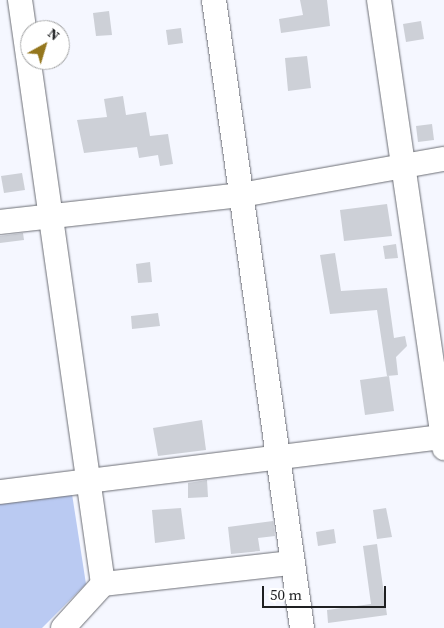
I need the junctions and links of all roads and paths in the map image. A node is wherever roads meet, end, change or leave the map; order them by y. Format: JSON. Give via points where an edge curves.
{"nodes":[{"id":1,"x":20,"y":0,"type":"edge"},
{"id":2,"x":214,"y":0,"type":"edge"},
{"id":3,"x":379,"y":0,"type":"edge"},
{"id":4,"x":444,"y":159,"type":"edge"},
{"id":5,"x":401,"y":166,"type":"junction"},
{"id":6,"x":241,"y":195,"type":"junction"},
{"id":7,"x":48,"y":215,"type":"junction"},
{"id":8,"x":0,"y":222,"type":"edge"},
{"id":9,"x":443,"y":441,"type":"edge"},
{"id":10,"x":275,"y":458,"type":"junction"},
{"id":11,"x":88,"y":481,"type":"junction"},
{"id":12,"x":0,"y":492,"type":"edge"},
{"id":13,"x":291,"y":563,"type":"junction"},
{"id":14,"x":103,"y":584,"type":"junction"},
{"id":15,"x":63,"y":628,"type":"edge"},
{"id":16,"x":302,"y":628,"type":"edge"}],
"edges":[{"from":1,"to":7,"type":"street"},
{"from":2,"to":6,"type":"street"},
{"from":3,"to":5,"type":"street"},
{"from":4,"to":5,"type":"street"},
{"from":5,"to":6,"type":"street"},
{"from":5,"to":9,"type":"street"},
{"from":6,"to":7,"type":"street"},
{"from":6,"to":10,"type":"street"},
{"from":7,"to":8,"type":"street"},
{"from":7,"to":11,"type":"street"},
{"from":9,"to":10,"type":"street"},
{"from":10,"to":11,"type":"street"},
{"from":10,"to":13,"type":"street"},
{"from":11,"to":12,"type":"street"},
{"from":11,"to":14,"type":"street"},
{"from":13,"to":14,"type":"street"},
{"from":13,"to":16,"type":"street"},
{"from":14,"to":15,"type":"street"}]}
